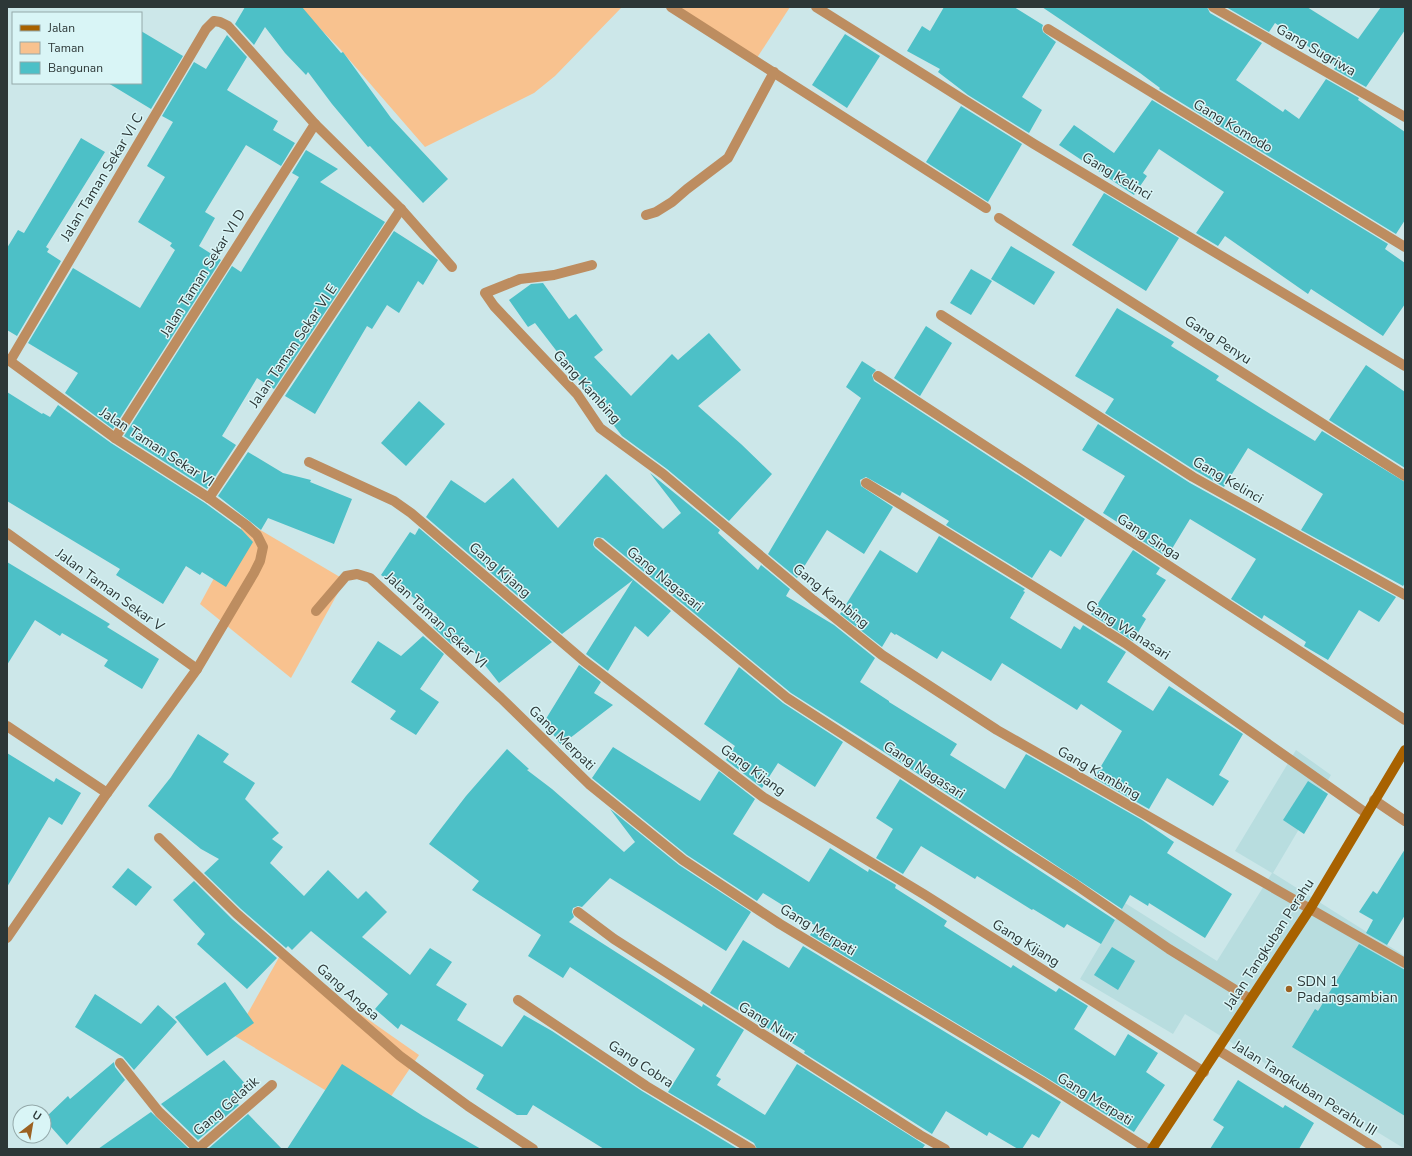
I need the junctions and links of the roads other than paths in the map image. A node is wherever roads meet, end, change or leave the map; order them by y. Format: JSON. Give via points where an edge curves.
{"nodes":[{"id":1,"x":671,"y":7,"type":"edge"},
{"id":2,"x":816,"y":7,"type":"edge"},
{"id":3,"x":1213,"y":7,"type":"edge"},
{"id":4,"x":1048,"y":29,"type":"dead end"},
{"id":5,"x":774,"y":72,"type":"junction"},
{"id":6,"x":1405,"y":117,"type":"edge"},
{"id":7,"x":315,"y":124,"type":"junction"},
{"id":8,"x":986,"y":208,"type":"dead end"},
{"id":9,"x":400,"y":209,"type":"junction"},
{"id":10,"x":646,"y":215,"type":"dead end"},
{"id":11,"x":999,"y":218,"type":"dead end"},
{"id":12,"x":1405,"y":247,"type":"edge"},
{"id":13,"x":592,"y":265,"type":"dead end"},
{"id":14,"x":452,"y":267,"type":"dead end"},
{"id":15,"x":942,"y":315,"type":"dead end"},
{"id":16,"x":8,"y":360,"type":"edge"},
{"id":17,"x":1405,"y":366,"type":"edge"},
{"id":18,"x":878,"y":376,"type":"dead end"},
{"id":19,"x":115,"y":438,"type":"junction"},
{"id":20,"x":309,"y":462,"type":"dead end"},
{"id":21,"x":1405,"y":476,"type":"edge"},
{"id":22,"x":866,"y":483,"type":"dead end"},
{"id":23,"x":209,"y":498,"type":"junction"},
{"id":24,"x":7,"y":533,"type":"edge"},
{"id":25,"x":599,"y":543,"type":"dead end"},
{"id":26,"x":1405,"y":595,"type":"edge"},
{"id":27,"x":316,"y":611,"type":"dead end"},
{"id":28,"x":197,"y":669,"type":"junction"},
{"id":29,"x":501,"y":698,"type":"joint"},
{"id":30,"x":1405,"y":720,"type":"edge"},
{"id":31,"x":7,"y":726,"type":"edge"},
{"id":32,"x":1405,"y":750,"type":"edge"},
{"id":33,"x":107,"y":793,"type":"junction"},
{"id":34,"x":1374,"y":800,"type":"junction"},
{"id":35,"x":1366,"y":813,"type":"junction"},
{"id":36,"x":1405,"y":821,"type":"edge"},
{"id":37,"x":159,"y":838,"type":"dead end"},
{"id":38,"x":1310,"y":910,"type":"junction"},
{"id":39,"x":578,"y":912,"type":"dead end"},
{"id":40,"x":7,"y":938,"type":"edge"},
{"id":41,"x":1405,"y":963,"type":"edge"},
{"id":42,"x":1250,"y":999,"type":"junction"},
{"id":43,"x":518,"y":1000,"type":"dead end"},
{"id":44,"x":1218,"y":1050,"type":"junction"},
{"id":45,"x":120,"y":1063,"type":"dead end"},
{"id":46,"x":1204,"y":1072,"type":"junction"},
{"id":47,"x":272,"y":1085,"type":"dead end"},
{"id":48,"x":198,"y":1149,"type":"edge"},
{"id":49,"x":534,"y":1149,"type":"edge"},
{"id":50,"x":751,"y":1149,"type":"edge"},
{"id":51,"x":945,"y":1149,"type":"edge"},
{"id":52,"x":1148,"y":1149,"type":"edge"},
{"id":53,"x":1152,"y":1149,"type":"edge"},
{"id":54,"x":1377,"y":1149,"type":"edge"}],
"edges":[{"from":1,"to":5,"type":"street"},
{"from":2,"to":17,"type":"street","name":"Gang Kelinci","via":[[1034,144]]},
{"from":3,"to":6,"type":"street","name":"Gang Sugriwa"},
{"from":4,"to":12,"type":"street","name":"Gang Komodo"},
{"from":5,"to":8,"type":"street"},
{"from":5,"to":10,"type":"street","via":[[728,158],[672,202]]},
{"from":7,"to":9,"type":"street"},
{"from":7,"to":16,"type":"street","name":"Jalan Taman Sekar VI C","via":[[228,26],[214,21],[206,29]]},
{"from":7,"to":19,"type":"street","name":"Jalan Taman Sekar VI D"},
{"from":9,"to":14,"type":"street"},
{"from":9,"to":23,"type":"street","name":"Jalan Taman Sekar VI E"},
{"from":11,"to":21,"type":"street","name":"Gang Penyu"},
{"from":13,"to":38,"type":"street","name":"Gang Kambing","via":[[554,275],[520,279],[484,293],[577,394],[600,428],[663,474],[882,655],[997,730]]},
{"from":15,"to":26,"type":"street","name":"Gang Kelinci","via":[[1193,477]]},
{"from":16,"to":19,"type":"street","name":"Jalan Taman Sekar VI"},
{"from":18,"to":30,"type":"street","name":"Gang Singa"},
{"from":19,"to":23,"type":"street","name":"Jalan Taman Sekar VI"},
{"from":20,"to":46,"type":"street","name":"Gang Kijang","via":[[394,501],[411,513],[584,661],[763,797],[925,895]]},
{"from":22,"to":35,"type":"street","name":"Gang Wanasari","via":[[1125,643]]},
{"from":23,"to":28,"type":"street","name":"Jalan Taman Sekar VI","via":[[257,535],[263,547],[254,573]]},
{"from":24,"to":28,"type":"street","name":"Jalan Taman Sekar V"},
{"from":25,"to":42,"type":"street","name":"Gang Nagasari","via":[[787,698],[1076,885],[1169,949]]},
{"from":27,"to":29,"type":"street","name":"Jalan Taman Sekar VI","via":[[346,576],[357,574],[370,578]]},
{"from":28,"to":33,"type":"street","name":"Jalan Taman Sekar VI"},
{"from":29,"to":52,"type":"street","name":"Gang Merpati","via":[[589,784],[683,860],[780,924]]},
{"from":31,"to":33,"type":"street"},
{"from":32,"to":34,"type":"street","name":"Jalan Tangkuban Perahu"},
{"from":33,"to":40,"type":"street","name":"Jalan Taman Sekar VI"},
{"from":34,"to":35,"type":"street","name":"Jalan Tangkuban Perahu"},
{"from":34,"to":36,"type":"street"},
{"from":35,"to":38,"type":"street","name":"Jalan Tangkuban Perahu"},
{"from":37,"to":49,"type":"street","name":"Gang Angsa","via":[[237,914],[400,1056],[468,1106]]},
{"from":38,"to":41,"type":"street"},
{"from":38,"to":42,"type":"street","name":"Jalan Tangkuban Perahu"},
{"from":39,"to":51,"type":"street","name":"Gang Nuri","via":[[614,939],[736,1019]]},
{"from":42,"to":44,"type":"street","name":"Jalan Tangkuban Perahu"},
{"from":43,"to":50,"type":"street","name":"Gang Cobra","via":[[646,1086]]},
{"from":44,"to":46,"type":"street","name":"Jalan Tangkuban Perahu"},
{"from":44,"to":54,"type":"street","name":"Jalan Tangkuban Perahu III"},
{"from":45,"to":48,"type":"street","via":[[159,1112]]},
{"from":46,"to":53,"type":"street","name":"Jalan Tangkuban Perahu"},
{"from":47,"to":48,"type":"street","name":"Gang Gelatik"}]}
